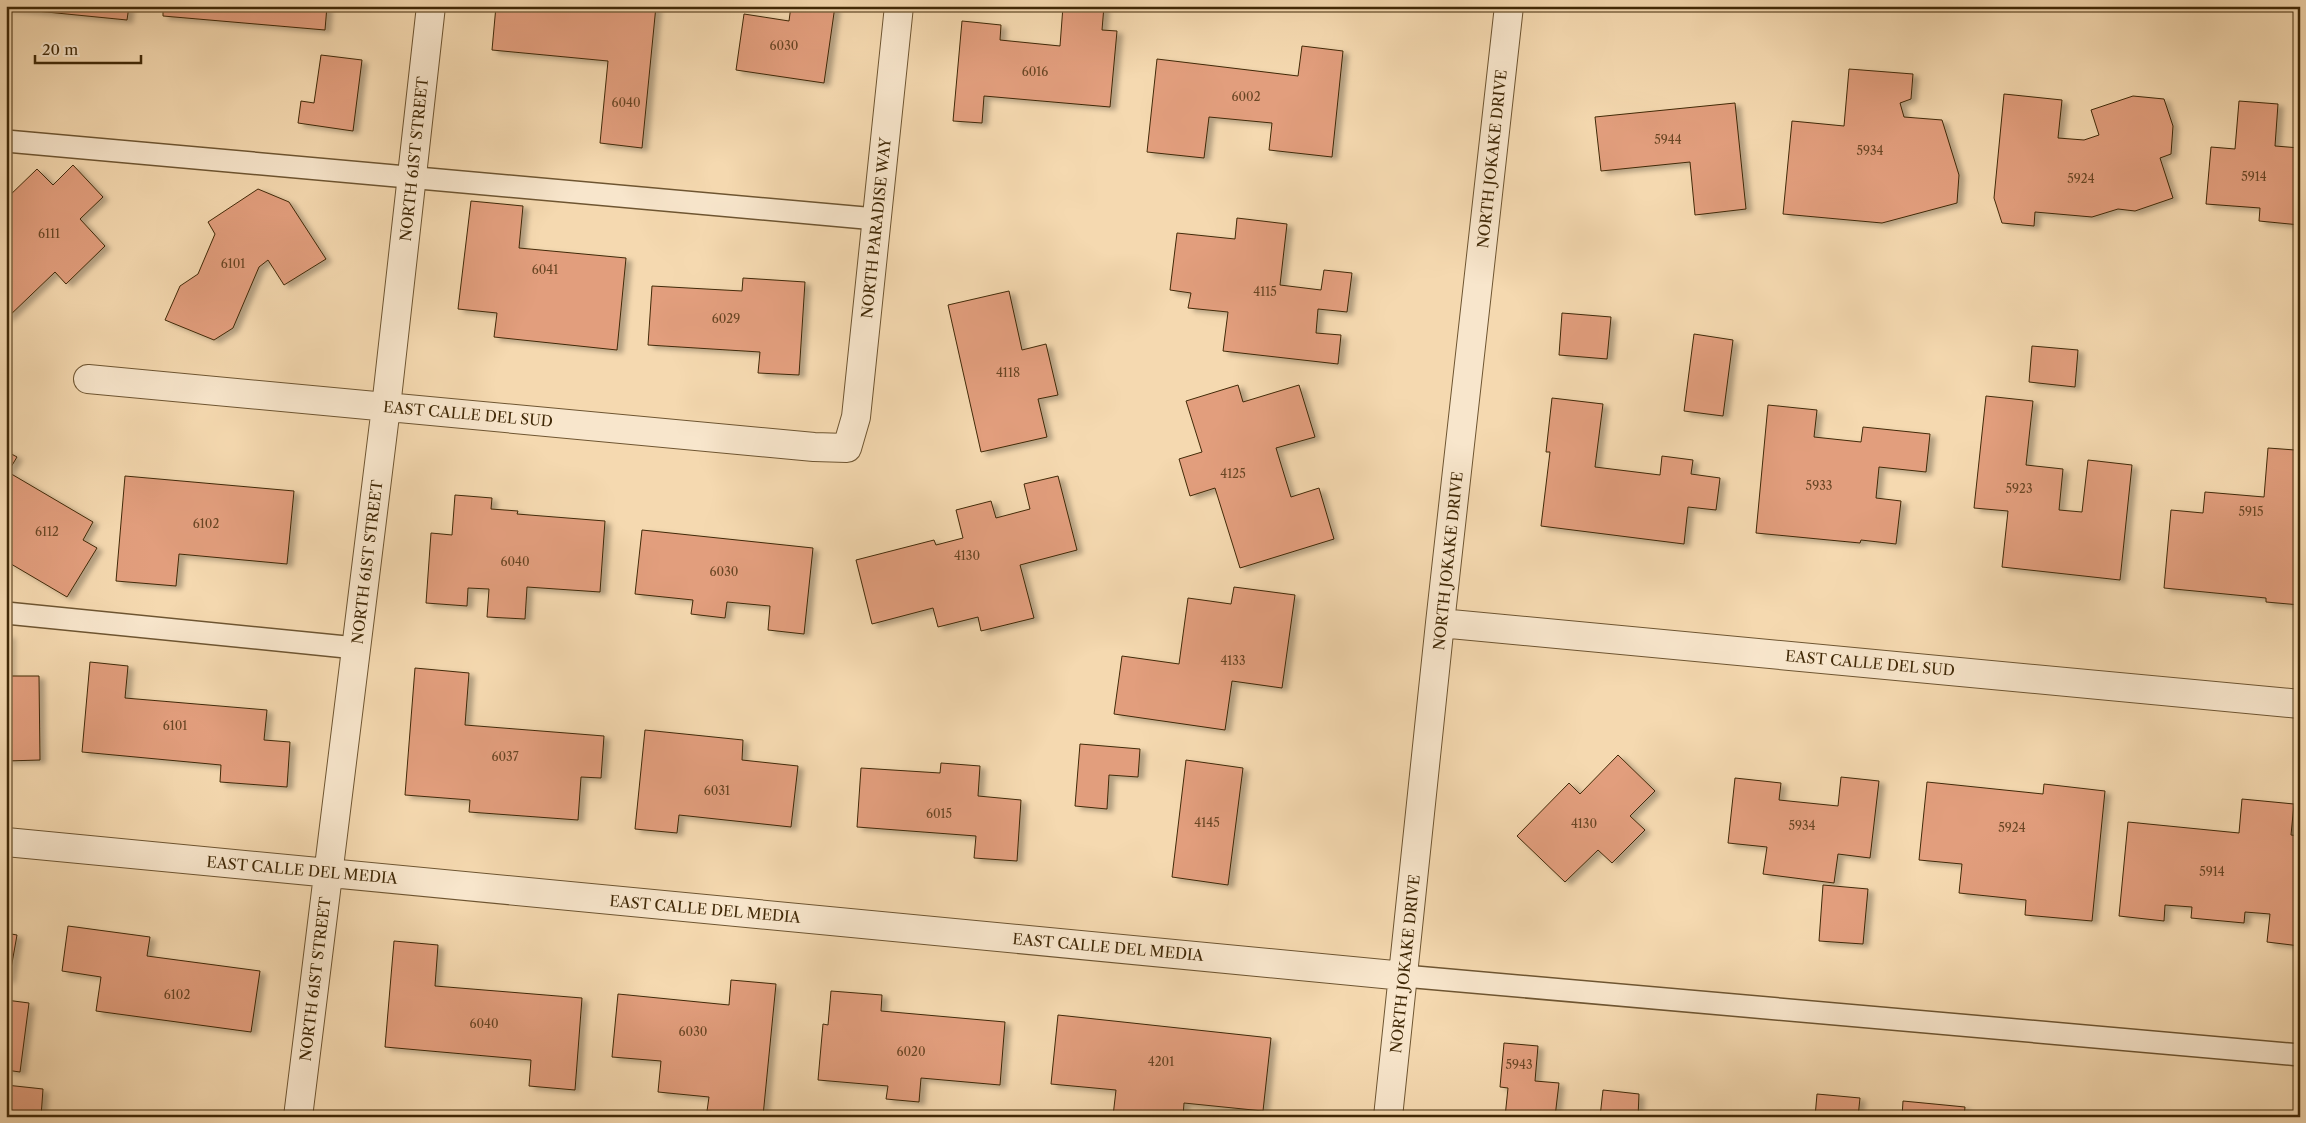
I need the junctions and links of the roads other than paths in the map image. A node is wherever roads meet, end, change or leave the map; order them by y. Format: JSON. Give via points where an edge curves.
{"nodes":[{"id":1,"x":431,"y":6,"type":"edge"},
{"id":2,"x":899,"y":6,"type":"edge"},
{"id":3,"x":1509,"y":6,"type":"edge"},
{"id":4,"x":6,"y":141,"type":"edge"},
{"id":5,"x":411,"y":178,"type":"junction"},
{"id":6,"x":876,"y":219,"type":"junction"},
{"id":7,"x":88,"y":379,"type":"dead end"},
{"id":8,"x":386,"y":407,"type":"junction"},
{"id":9,"x":848,"y":448,"type":"joint"},
{"id":10,"x":6,"y":613,"type":"edge"},
{"id":11,"x":1440,"y":622,"type":"junction"},
{"id":12,"x":356,"y":648,"type":"junction"},
{"id":13,"x":2300,"y":704,"type":"edge"},
{"id":14,"x":6,"y":842,"type":"edge"},
{"id":15,"x":328,"y":872,"type":"junction"},
{"id":16,"x":1404,"y":976,"type":"junction"},
{"id":17,"x":2300,"y":1055,"type":"edge"},
{"id":18,"x":298,"y":1117,"type":"edge"},
{"id":19,"x":1388,"y":1117,"type":"edge"}],
"edges":[{"from":1,"to":5,"type":"street","name":"NORTH 61ST STREET"},
{"from":2,"to":6,"type":"street","name":"NORTH PARADISE WAY"},
{"from":3,"to":11,"type":"street","name":"NORTH JOKAKE DRIVE"},
{"from":4,"to":5,"type":"lane"},
{"from":5,"to":6,"type":"lane"},
{"from":5,"to":8,"type":"street","name":"NORTH 61ST STREET"},
{"from":6,"to":9,"type":"street","name":"NORTH PARADISE WAY","via":[[856,417]]},
{"from":7,"to":8,"type":"street","name":"EAST CALLE DEL SUD"},
{"from":8,"to":9,"type":"street","name":"EAST CALLE DEL SUD"},
{"from":8,"to":12,"type":"street","name":"NORTH 61ST STREET"},
{"from":10,"to":12,"type":"lane"},
{"from":11,"to":13,"type":"street","name":"EAST CALLE DEL SUD"},
{"from":11,"to":16,"type":"street","name":"NORTH JOKAKE DRIVE"},
{"from":12,"to":15,"type":"street","name":"NORTH 61ST STREET"},
{"from":14,"to":15,"type":"street","name":"EAST CALLE DEL MEDIA"},
{"from":15,"to":16,"type":"street","name":"EAST CALLE DEL MEDIA"},
{"from":15,"to":18,"type":"street","name":"NORTH 61ST STREET"},
{"from":16,"to":17,"type":"lane"},
{"from":16,"to":19,"type":"street","name":"NORTH JOKAKE DRIVE"}]}
